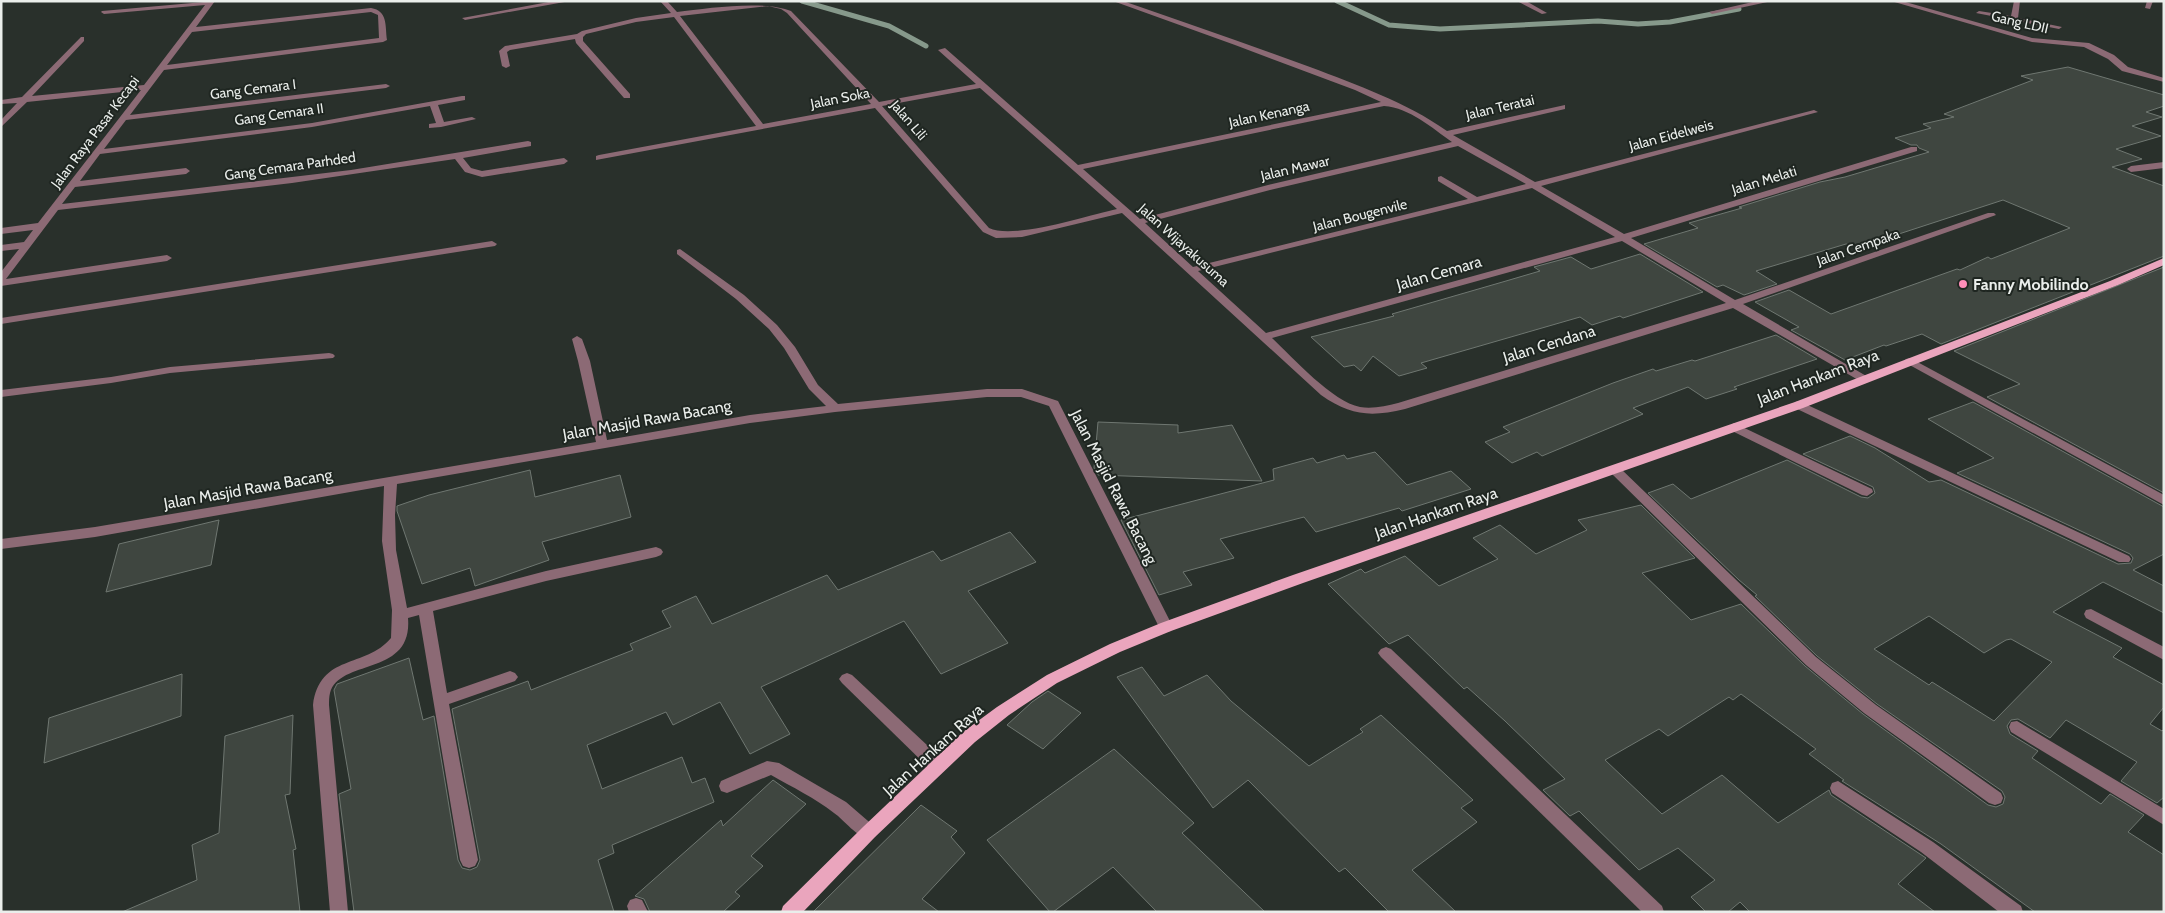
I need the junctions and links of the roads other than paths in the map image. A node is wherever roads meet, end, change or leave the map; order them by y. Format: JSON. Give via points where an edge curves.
{"nodes":[{"id":1,"x":567,"y":1,"type":"edge"},
{"id":2,"x":663,"y":1,"type":"edge"},
{"id":3,"x":1116,"y":1,"type":"edge"},
{"id":4,"x":1520,"y":1,"type":"edge"},
{"id":5,"x":1722,"y":1,"type":"edge"},
{"id":6,"x":1769,"y":1,"type":"edge"},
{"id":7,"x":1894,"y":1,"type":"edge"},
{"id":8,"x":2017,"y":1,"type":"edge"},
{"id":9,"x":211,"y":2,"type":"edge"},
{"id":10,"x":1736,"y":6,"type":"junction"},
{"id":11,"x":104,"y":12,"type":"dead end"},
{"id":12,"x":1712,"y":12,"type":"dead end"},
{"id":13,"x":1544,"y":13,"type":"dead end"},
{"id":14,"x":1980,"y":13,"type":"dead end"},
{"id":15,"x":676,"y":15,"type":"junction"},
{"id":16,"x":465,"y":18,"type":"dead end"},
{"id":17,"x":2014,"y":19,"type":"junction"},
{"id":18,"x":2058,"y":27,"type":"dead end"},
{"id":19,"x":190,"y":30,"type":"junction"},
{"id":20,"x":579,"y":36,"type":"junction"},
{"id":21,"x":81,"y":39,"type":"dead end"},
{"id":22,"x":942,"y":50,"type":"dead end"},
{"id":23,"x":506,"y":66,"type":"dead end"},
{"id":24,"x":161,"y":68,"type":"junction"},
{"id":25,"x":2164,"y":80,"type":"edge"},
{"id":26,"x":982,"y":85,"type":"junction"},
{"id":27,"x":386,"y":86,"type":"dead end"},
{"id":28,"x":146,"y":87,"type":"junction"},
{"id":29,"x":627,"y":96,"type":"dead end"},
{"id":30,"x":462,"y":98,"type":"dead end"},
{"id":31,"x":23,"y":99,"type":"junction"},
{"id":32,"x":1,"y":102,"type":"edge"},
{"id":33,"x":433,"y":103,"type":"junction"},
{"id":34,"x":1389,"y":103,"type":"junction"},
{"id":35,"x":878,"y":105,"type":"junction"},
{"id":36,"x":1562,"y":107,"type":"dead end"},
{"id":37,"x":1814,"y":112,"type":"dead end"},
{"id":38,"x":124,"y":118,"type":"junction"},
{"id":39,"x":472,"y":119,"type":"dead end"},
{"id":40,"x":1,"y":125,"type":"edge"},
{"id":41,"x":761,"y":127,"type":"junction"},
{"id":42,"x":1445,"y":134,"type":"junction"},
{"id":43,"x":1459,"y":143,"type":"junction"},
{"id":44,"x":528,"y":144,"type":"dead end"},
{"id":45,"x":1914,"y":149,"type":"dead end"},
{"id":46,"x":97,"y":152,"type":"junction"},
{"id":47,"x":458,"y":157,"type":"junction"},
{"id":48,"x":599,"y":158,"type":"dead end"},
{"id":49,"x":564,"y":161,"type":"dead end"},
{"id":50,"x":2164,"y":165,"type":"edge"},
{"id":51,"x":1075,"y":168,"type":"junction"},
{"id":52,"x":2131,"y":169,"type":"dead end"},
{"id":53,"x":186,"y":172,"type":"dead end"},
{"id":54,"x":1441,"y":179,"type":"dead end"},
{"id":55,"x":71,"y":185,"type":"junction"},
{"id":56,"x":1535,"y":185,"type":"junction"},
{"id":57,"x":1476,"y":200,"type":"junction"},
{"id":58,"x":54,"y":208,"type":"junction"},
{"id":59,"x":1124,"y":210,"type":"junction"},
{"id":60,"x":1991,"y":215,"type":"dead end"},
{"id":61,"x":1138,"y":222,"type":"junction"},
{"id":62,"x":40,"y":226,"type":"junction"},
{"id":63,"x":1,"y":231,"type":"edge"},
{"id":64,"x":1621,"y":238,"type":"junction"},
{"id":65,"x":492,"y":244,"type":"dead end"},
{"id":66,"x":27,"y":245,"type":"junction"},
{"id":67,"x":1,"y":248,"type":"edge"},
{"id":68,"x":680,"y":252,"type":"dead end"},
{"id":69,"x":166,"y":258,"type":"dead end"},
{"id":70,"x":2164,"y":261,"type":"edge"},
{"id":71,"x":1191,"y":270,"type":"junction"},
{"id":72,"x":1,"y":279,"type":"edge"},
{"id":73,"x":1,"y":283,"type":"edge"},
{"id":74,"x":1734,"y":304,"type":"junction"},
{"id":75,"x":1,"y":321,"type":"edge"},
{"id":76,"x":1265,"y":338,"type":"junction"},
{"id":77,"x":577,"y":339,"type":"dead end"},
{"id":78,"x":329,"y":356,"type":"dead end"},
{"id":79,"x":1910,"y":361,"type":"junction"},
{"id":80,"x":1864,"y":379,"type":"junction"},
{"id":81,"x":1,"y":394,"type":"edge"},
{"id":82,"x":1799,"y":405,"type":"junction"},
{"id":83,"x":835,"y":408,"type":"junction"},
{"id":84,"x":1372,"y":412,"type":"joint"},
{"id":85,"x":1734,"y":427,"type":"junction"},
{"id":86,"x":602,"y":443,"type":"junction"},
{"id":87,"x":1615,"y":470,"type":"junction"},
{"id":88,"x":391,"y":481,"type":"junction"},
{"id":89,"x":1867,"y":492,"type":"dead end"},
{"id":90,"x":2164,"y":501,"type":"edge"},
{"id":91,"x":1,"y":544,"type":"edge"},
{"id":92,"x":656,"y":552,"type":"dead end"},
{"id":93,"x":2124,"y":559,"type":"dead end"},
{"id":94,"x":425,"y":607,"type":"junction"},
{"id":95,"x":400,"y":614,"type":"junction"},
{"id":96,"x":2091,"y":614,"type":"dead end"},
{"id":97,"x":1166,"y":627,"type":"junction"},
{"id":98,"x":1386,"y":653,"type":"dead end"},
{"id":99,"x":2164,"y":654,"type":"edge"},
{"id":100,"x":510,"y":677,"type":"dead end"},
{"id":101,"x":847,"y":679,"type":"dead end"},
{"id":102,"x":441,"y":701,"type":"junction"},
{"id":103,"x":2017,"y":727,"type":"dead end"},
{"id":104,"x":937,"y":765,"type":"junction"},
{"id":105,"x":727,"y":786,"type":"dead end"},
{"id":106,"x":1838,"y":788,"type":"dead end"},
{"id":107,"x":1995,"y":798,"type":"dead end"},
{"id":108,"x":2164,"y":818,"type":"edge"},
{"id":109,"x":869,"y":832,"type":"junction"},
{"id":110,"x":469,"y":860,"type":"dead end"},
{"id":111,"x":339,"y":912,"type":"edge"},
{"id":112,"x":790,"y":912,"type":"edge"},
{"id":113,"x":1654,"y":912,"type":"edge"},
{"id":114,"x":2014,"y":912,"type":"edge"}],
"edges":[{"from":1,"to":16,"type":"street"},
{"from":2,"to":15,"type":"street"},
{"from":3,"to":34,"type":"street","via":[[1349,84]]},
{"from":4,"to":13,"type":"street"},
{"from":5,"to":10,"type":"street"},
{"from":6,"to":10,"type":"street"},
{"from":7,"to":25,"type":"street","name":"Gang LDII","via":[[2032,40],[2086,45],[2111,57],[2125,69]]},
{"from":8,"to":17,"type":"street"},
{"from":9,"to":11,"type":"street"},
{"from":9,"to":19,"type":"street","name":"Jalan Raya Pasar Kecapi"},
{"from":10,"to":12,"type":"street"},
{"from":14,"to":17,"type":"street"},
{"from":15,"to":20,"type":"street","name":"Jalan Lili","via":[[608,25]]},
{"from":15,"to":35,"type":"street","name":"Jalan Lili","via":[[761,5],[783,8]]},
{"from":15,"to":41,"type":"street"},
{"from":17,"to":18,"type":"street"},
{"from":19,"to":24,"type":"street","name":"Jalan Raya Pasar Kecapi"},
{"from":19,"to":24,"type":"street","via":[[371,10],[381,15],[383,40]]},
{"from":20,"to":23,"type":"street","name":"Jalan Lili","via":[[508,48],[503,51]]},
{"from":20,"to":29,"type":"street","via":[[579,41]]},
{"from":21,"to":31,"type":"street"},
{"from":22,"to":26,"type":"street","name":"Jalan Wijayakusuma"},
{"from":24,"to":28,"type":"street","name":"Jalan Raya Pasar Kecapi"},
{"from":26,"to":35,"type":"street","name":"Jalan Soka"},
{"from":26,"to":51,"type":"street","name":"Jalan Wijayakusuma"},
{"from":27,"to":38,"type":"street","name":"Gang Cemara I"},
{"from":28,"to":31,"type":"street"},
{"from":28,"to":38,"type":"street","name":"Jalan Raya Pasar Kecapi"},
{"from":30,"to":33,"type":"street","name":"Gang Cemara II"},
{"from":31,"to":32,"type":"street"},
{"from":31,"to":40,"type":"street"},
{"from":33,"to":39,"type":"street","via":[[436,126]]},
{"from":33,"to":46,"type":"street","name":"Gang Cemara II","via":[[312,125]]},
{"from":34,"to":42,"type":"street","via":[[1404,107]]},
{"from":34,"to":51,"type":"street","name":"Jalan Kenanga"},
{"from":35,"to":41,"type":"street","name":"Jalan Soka"},
{"from":35,"to":59,"type":"street","name":"Jalan Lili","via":[[986,230],[996,235],[1040,231]]},
{"from":36,"to":42,"type":"street","name":"Jalan Teratai"},
{"from":37,"to":56,"type":"street","name":"Jalan Eidelweis"},
{"from":38,"to":46,"type":"street","name":"Jalan Raya Pasar Kecapi"},
{"from":41,"to":48,"type":"street","name":"Jalan Soka"},
{"from":42,"to":43,"type":"street"},
{"from":43,"to":56,"type":"street"},
{"from":43,"to":61,"type":"street","name":"Jalan Mawar"},
{"from":44,"to":47,"type":"street","name":"Gang Cemara Parhded"},
{"from":45,"to":64,"type":"street","name":"Jalan Melati"},
{"from":46,"to":55,"type":"street","name":"Jalan Raya Pasar Kecapi"},
{"from":47,"to":49,"type":"street","via":[[468,170],[482,174]]},
{"from":47,"to":58,"type":"street","name":"Gang Cemara Parhded","via":[[322,177]]},
{"from":50,"to":52,"type":"street"},
{"from":51,"to":59,"type":"street","name":"Jalan Wijayakusuma"},
{"from":53,"to":55,"type":"street"},
{"from":54,"to":57,"type":"street"},
{"from":55,"to":58,"type":"street","name":"Jalan Raya Pasar Kecapi"},
{"from":56,"to":57,"type":"street","name":"Jalan Bougenvile"},
{"from":56,"to":64,"type":"street"},
{"from":57,"to":71,"type":"street","name":"Jalan Bougenvile"},
{"from":58,"to":62,"type":"street","name":"Jalan Raya Pasar Kecapi"},
{"from":59,"to":61,"type":"street","name":"Jalan Wijayakusuma"},
{"from":60,"to":74,"type":"street","name":"Jalan Cempaka"},
{"from":61,"to":71,"type":"street","name":"Jalan Wijayakusuma"},
{"from":62,"to":63,"type":"street"},
{"from":62,"to":66,"type":"street","name":"Jalan Raya Pasar Kecapi"},
{"from":64,"to":74,"type":"street"},
{"from":64,"to":76,"type":"street","name":"Jalan Cemara"},
{"from":65,"to":75,"type":"street"},
{"from":66,"to":67,"type":"street"},
{"from":66,"to":72,"type":"street","name":"Jalan Raya Pasar Kecapi"},
{"from":68,"to":83,"type":"street","via":[[740,296],[773,327],[813,387]]},
{"from":69,"to":73,"type":"street"},
{"from":70,"to":79,"type":"main road","name":"Jalan Hankam Raya"},
{"from":71,"to":76,"type":"street","name":"Jalan Wijayakusuma"},
{"from":74,"to":80,"type":"street"},
{"from":74,"to":84,"type":"street","name":"Jalan Cendana","via":[[1401,406]]},
{"from":76,"to":84,"type":"street","name":"Jalan Wijayakusuma","via":[[1341,405]]},
{"from":77,"to":86,"type":"street"},
{"from":78,"to":81,"type":"street","via":[[170,370]]},
{"from":79,"to":80,"type":"main road","name":"Jalan Hankam Raya"},
{"from":79,"to":90,"type":"street"},
{"from":80,"to":82,"type":"main road","name":"Jalan Hankam Raya"},
{"from":82,"to":85,"type":"main road","name":"Jalan Hankam Raya"},
{"from":82,"to":93,"type":"street"},
{"from":83,"to":86,"type":"street","name":"Jalan Masjid Rawa Bacang"},
{"from":83,"to":97,"type":"street","name":"Jalan Masjid Rawa Bacang","via":[[987,393],[1022,393],[1054,404]]},
{"from":85,"to":87,"type":"main road","name":"Jalan Hankam Raya"},
{"from":85,"to":89,"type":"street"},
{"from":86,"to":88,"type":"street","name":"Jalan Masjid Rawa Bacang"},
{"from":87,"to":97,"type":"main road","name":"Jalan Hankam Raya"},
{"from":87,"to":107,"type":"street","via":[[1811,661],[1870,709]]},
{"from":88,"to":91,"type":"street","name":"Jalan Masjid Rawa Bacang","via":[[95,532]]},
{"from":88,"to":95,"type":"street","via":[[387,509],[389,550]]},
{"from":92,"to":94,"type":"street"},
{"from":94,"to":95,"type":"street"},
{"from":94,"to":102,"type":"street"},
{"from":95,"to":111,"type":"street","via":[[398,640],[386,651],[334,677],[323,690],[321,705]]},
{"from":96,"to":99,"type":"street"},
{"from":97,"to":104,"type":"main road","name":"Jalan Hankam Raya","via":[[1052,679],[1003,711]]},
{"from":98,"to":113,"type":"street"},
{"from":100,"to":102,"type":"street"},
{"from":101,"to":104,"type":"street"},
{"from":102,"to":110,"type":"street"},
{"from":103,"to":108,"type":"street"},
{"from":104,"to":109,"type":"main road","name":"Jalan Hankam Raya"},
{"from":105,"to":109,"type":"street","via":[[773,768],[833,802]]},
{"from":106,"to":114,"type":"street","via":[[1927,847]]},
{"from":109,"to":112,"type":"main road","name":"Jalan Hankam Raya"}]}
